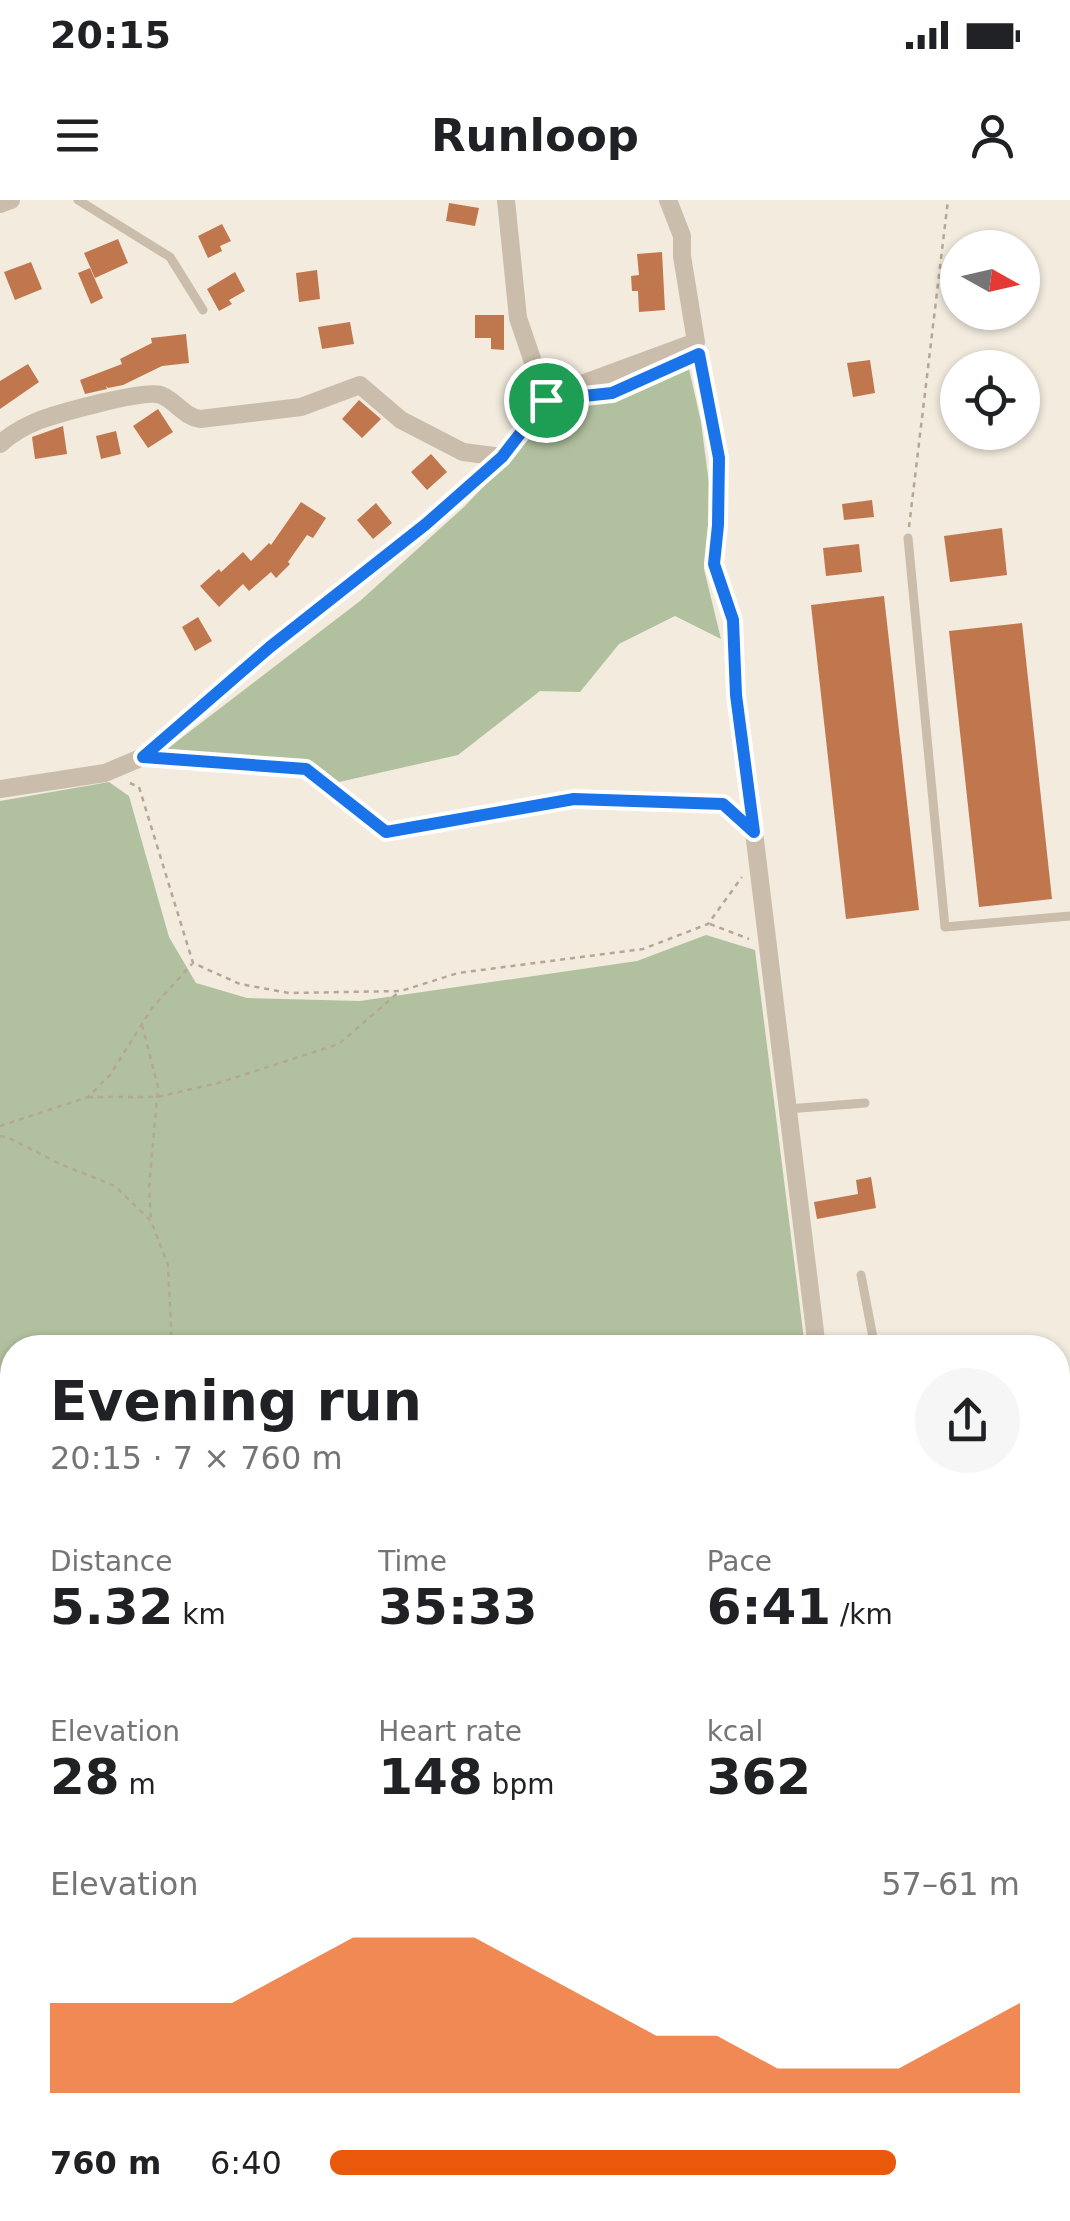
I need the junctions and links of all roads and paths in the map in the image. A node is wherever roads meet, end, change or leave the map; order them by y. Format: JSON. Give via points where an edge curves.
{"nodes":[{"id":1,"x":11,"y":200,"type":"edge"},
{"id":2,"x":78,"y":200,"type":"edge"},
{"id":3,"x":506,"y":200,"type":"edge"},
{"id":4,"x":668,"y":200,"type":"edge"},
{"id":5,"x":948,"y":200,"type":"edge"},
{"id":6,"x":0,"y":204,"type":"edge"},
{"id":7,"x":203,"y":310,"type":"dead end"},
{"id":8,"x":699,"y":354,"type":"dead end"},
{"id":9,"x":546,"y":400,"type":"junction"},
{"id":10,"x":0,"y":444,"type":"edge"},
{"id":11,"x":502,"y":457,"type":"junction"},
{"id":12,"x":908,"y":538,"type":"joint"},
{"id":13,"x":143,"y":757,"type":"junction"},
{"id":14,"x":105,"y":773,"type":"junction"},
{"id":15,"x":0,"y":789,"type":"edge"},
{"id":16,"x":754,"y":832,"type":"junction"},
{"id":17,"x":757,"y":856,"type":"junction"},
{"id":18,"x":1070,"y":916,"type":"edge"},
{"id":19,"x":708,"y":924,"type":"junction"},
{"id":20,"x":768,"y":946,"type":"junction"},
{"id":21,"x":193,"y":963,"type":"junction"},
{"id":22,"x":400,"y":990,"type":"junction"},
{"id":23,"x":142,"y":1024,"type":"junction"},
{"id":24,"x":88,"y":1097,"type":"junction"},
{"id":25,"x":157,"y":1097,"type":"junction"},
{"id":26,"x":866,"y":1104,"type":"dead end"},
{"id":27,"x":788,"y":1109,"type":"junction"},
{"id":28,"x":0,"y":1126,"type":"edge"},
{"id":29,"x":0,"y":1136,"type":"edge"},
{"id":30,"x":152,"y":1221,"type":"junction"},
{"id":31,"x":861,"y":1275,"type":"dead end"},
{"id":32,"x":171,"y":1335,"type":"edge"},
{"id":33,"x":815,"y":1335,"type":"edge"},
{"id":34,"x":873,"y":1335,"type":"edge"}],
"edges":[{"from":1,"to":6,"type":"street"},
{"from":2,"to":7,"type":"lane","via":[[170,256]]},
{"from":3,"to":9,"type":"street","via":[[518,318]]},
{"from":4,"to":9,"type":"street","via":[[682,236],[696,342]]},
{"from":5,"to":12,"type":"path"},
{"from":8,"to":16,"type":"path","via":[[719,458],[714,564],[733,620]]},
{"from":9,"to":11,"type":"street"},
{"from":10,"to":11,"type":"street","via":[[40,420],[143,393],[162,395],[200,419],[302,407],[360,385],[401,420],[463,452]]},
{"from":11,"to":13,"type":"street"},
{"from":12,"to":18,"type":"lane","via":[[945,927]]},
{"from":13,"to":14,"type":"street"},
{"from":13,"to":16,"type":"path","via":[[306,769],[386,832],[574,799],[723,804]]},
{"from":14,"to":15,"type":"street"},
{"from":14,"to":21,"type":"path","via":[[139,787]]},
{"from":16,"to":17,"type":"street"},
{"from":17,"to":19,"type":"path"},
{"from":17,"to":20,"type":"street"},
{"from":19,"to":20,"type":"path"},
{"from":19,"to":22,"type":"path","via":[[643,949],[458,973]]},
{"from":20,"to":27,"type":"street"},
{"from":21,"to":22,"type":"path","via":[[240,984],[289,993]]},
{"from":21,"to":23,"type":"path"},
{"from":22,"to":25,"type":"path","via":[[339,1044]]},
{"from":23,"to":24,"type":"path"},
{"from":23,"to":25,"type":"path"},
{"from":24,"to":25,"type":"path"},
{"from":24,"to":28,"type":"path"},
{"from":25,"to":30,"type":"path"},
{"from":26,"to":27,"type":"lane"},
{"from":27,"to":33,"type":"street"},
{"from":29,"to":30,"type":"path","via":[[116,1186]]},
{"from":30,"to":32,"type":"path","via":[[168,1265]]},
{"from":31,"to":34,"type":"lane"}]}
